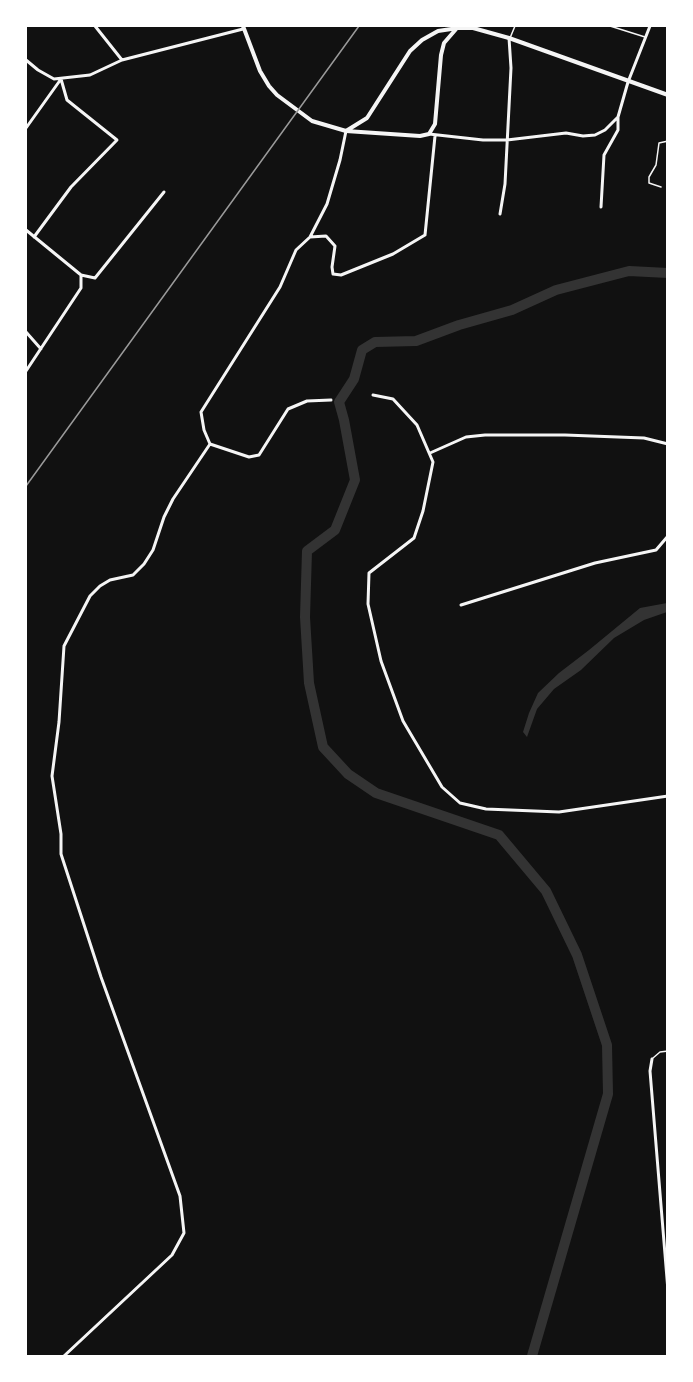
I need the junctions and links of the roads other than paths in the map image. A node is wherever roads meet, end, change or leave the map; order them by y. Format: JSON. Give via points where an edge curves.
{"nodes":[{"id":1,"x":95,"y":26,"type":"edge"},
{"id":2,"x":515,"y":26,"type":"edge"},
{"id":3,"x":610,"y":26,"type":"edge"},
{"id":4,"x":650,"y":26,"type":"edge"},
{"id":5,"x":243,"y":27,"type":"edge"},
{"id":6,"x":458,"y":28,"type":"junction"},
{"id":7,"x":645,"y":37,"type":"junction"},
{"id":8,"x":510,"y":38,"type":"junction"},
{"id":9,"x":26,"y":60,"type":"edge"},
{"id":10,"x":122,"y":60,"type":"junction"},
{"id":11,"x":61,"y":79,"type":"junction"},
{"id":12,"x":628,"y":82,"type":"junction"},
{"id":13,"x":668,"y":96,"type":"edge"},
{"id":14,"x":618,"y":117,"type":"junction"},
{"id":15,"x":26,"y":128,"type":"edge"},
{"id":16,"x":346,"y":131,"type":"junction"},
{"id":17,"x":429,"y":134,"type":"junction"},
{"id":18,"x":435,"y":136,"type":"junction"},
{"id":19,"x":507,"y":140,"type":"junction"},
{"id":20,"x":668,"y":141,"type":"edge"},
{"id":21,"x":661,"y":187,"type":"dead end"},
{"id":22,"x":164,"y":192,"type":"dead end"},
{"id":23,"x":601,"y":207,"type":"dead end"},
{"id":24,"x":500,"y":214,"type":"dead end"},
{"id":25,"x":26,"y":230,"type":"edge"},
{"id":26,"x":34,"y":237,"type":"junction"},
{"id":27,"x":310,"y":237,"type":"junction"},
{"id":28,"x":81,"y":275,"type":"junction"},
{"id":29,"x":26,"y":332,"type":"edge"},
{"id":30,"x":41,"y":349,"type":"junction"},
{"id":31,"x":26,"y":371,"type":"edge"},
{"id":32,"x":373,"y":395,"type":"dead end"},
{"id":33,"x":331,"y":400,"type":"dead end"},
{"id":34,"x":210,"y":444,"type":"junction"},
{"id":35,"x":668,"y":444,"type":"edge"},
{"id":36,"x":430,"y":453,"type":"junction"},
{"id":37,"x":668,"y":536,"type":"edge"},
{"id":38,"x":461,"y":605,"type":"dead end"},
{"id":39,"x":668,"y":796,"type":"edge"},
{"id":40,"x":668,"y":1051,"type":"edge"},
{"id":41,"x":652,"y":1059,"type":"joint"},
{"id":42,"x":668,"y":1216,"type":"edge"},
{"id":43,"x":663,"y":1217,"type":"junction"},
{"id":44,"x":668,"y":1291,"type":"edge"},
{"id":45,"x":64,"y":1356,"type":"edge"}],
"edges":[{"from":1,"to":10,"type":"street"},
{"from":2,"to":8,"type":"lane"},
{"from":3,"to":7,"type":"lane"},
{"from":4,"to":7,"type":"street"},
{"from":5,"to":10,"type":"street"},
{"from":5,"to":16,"type":"street","via":[[261,71],[276,95],[312,121]]},
{"from":6,"to":8,"type":"street"},
{"from":6,"to":16,"type":"street","via":[[438,31],[410,51],[367,118]]},
{"from":6,"to":17,"type":"street","via":[[444,43],[435,124]]},
{"from":7,"to":12,"type":"street"},
{"from":8,"to":12,"type":"street"},
{"from":8,"to":19,"type":"street"},
{"from":9,"to":11,"type":"street","via":[[47,76]]},
{"from":10,"to":11,"type":"street","via":[[90,75]]},
{"from":11,"to":15,"type":"street"},
{"from":11,"to":26,"type":"street","via":[[68,100],[117,140],[71,187]]},
{"from":12,"to":13,"type":"street"},
{"from":12,"to":14,"type":"street"},
{"from":14,"to":19,"type":"street","via":[[595,135]]},
{"from":14,"to":23,"type":"street","via":[[618,130],[604,155]]},
{"from":16,"to":17,"type":"street"},
{"from":16,"to":27,"type":"street","via":[[327,204]]},
{"from":17,"to":18,"type":"street"},
{"from":18,"to":19,"type":"street"},
{"from":18,"to":27,"type":"street","via":[[425,234],[393,254],[341,275],[333,274],[335,246],[326,236]]},
{"from":19,"to":24,"type":"street"},
{"from":20,"to":21,"type":"lane","via":[[659,143],[656,165],[649,177],[649,183]]},
{"from":22,"to":28,"type":"street","via":[[95,278]]},
{"from":25,"to":26,"type":"street"},
{"from":26,"to":28,"type":"street"},
{"from":27,"to":34,"type":"street","via":[[297,250],[280,287],[201,412]]},
{"from":28,"to":30,"type":"street","via":[[81,288]]},
{"from":29,"to":30,"type":"street"},
{"from":30,"to":31,"type":"street"},
{"from":32,"to":36,"type":"street","via":[[393,399],[417,425]]},
{"from":33,"to":34,"type":"street","via":[[307,401],[288,409],[259,455],[249,457]]},
{"from":34,"to":45,"type":"street","via":[[173,499],[144,564],[133,575],[100,585],[71,628],[64,646],[52,776],[61,834],[60,854],[180,1196],[184,1233],[172,1255]]},
{"from":35,"to":36,"type":"street","via":[[633,437],[485,435],[466,436]]},
{"from":36,"to":39,"type":"street","via":[[433,462],[414,538],[369,573],[368,604],[381,661],[403,721],[442,787],[460,803],[486,809],[559,812]]},
{"from":37,"to":38,"type":"street","via":[[656,550],[595,563]]},
{"from":40,"to":41,"type":"lane"},
{"from":41,"to":43,"type":"street"},
{"from":42,"to":43,"type":"street"},
{"from":43,"to":44,"type":"street"}]}
